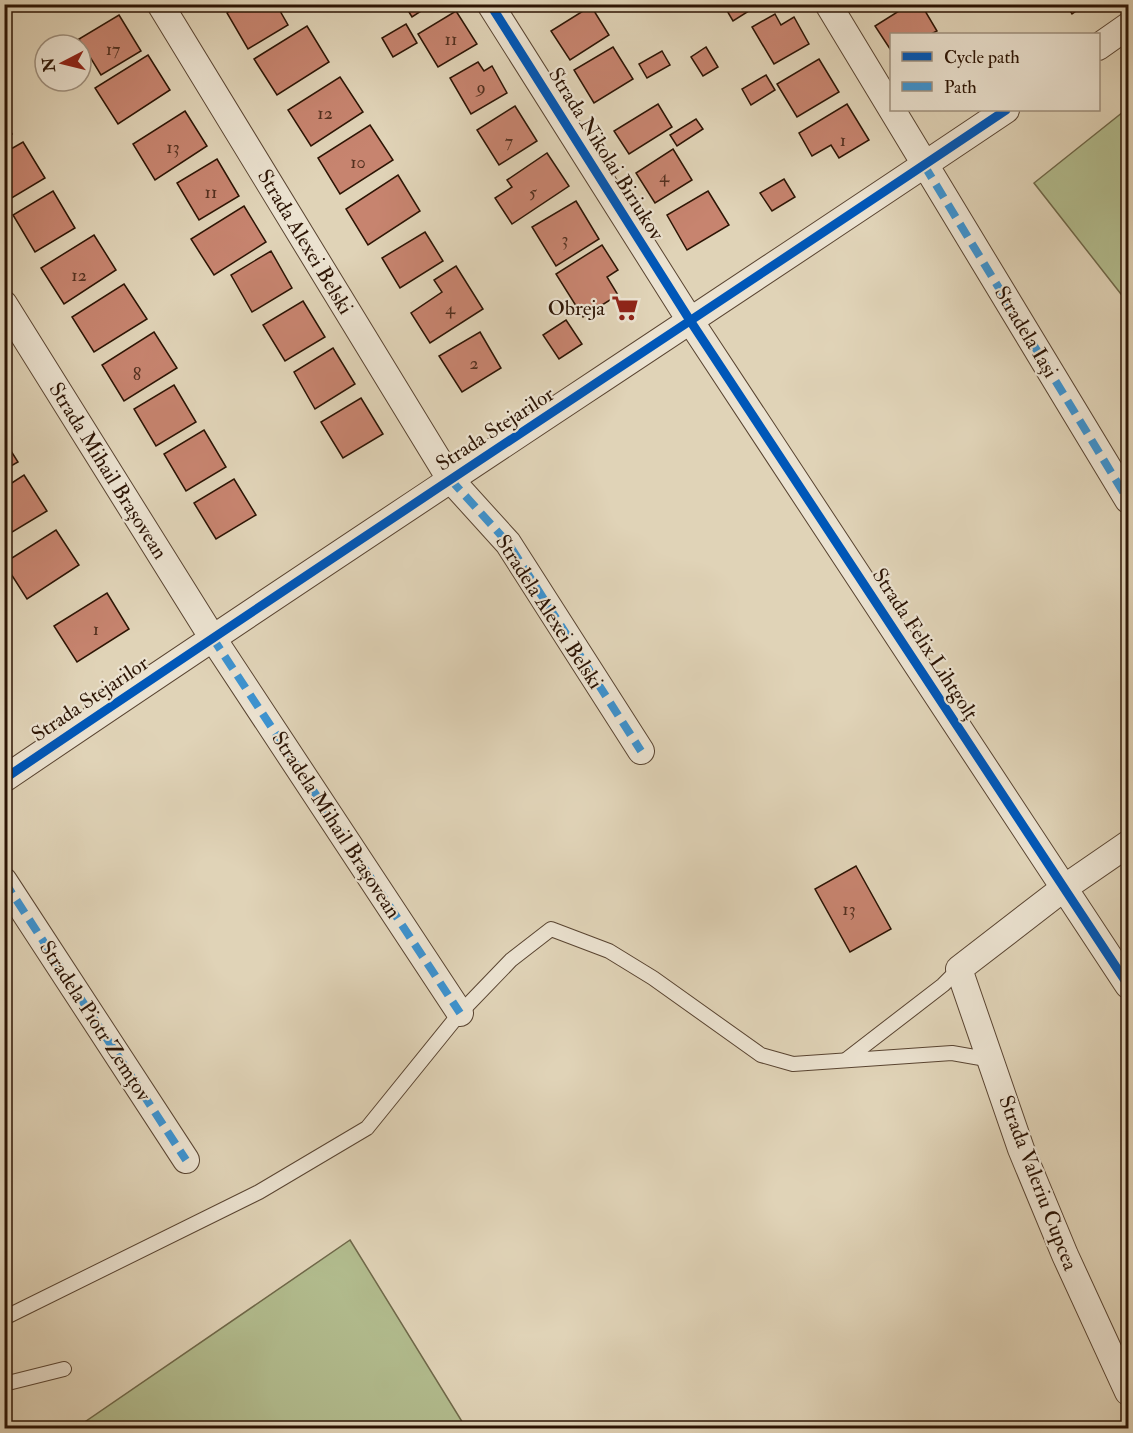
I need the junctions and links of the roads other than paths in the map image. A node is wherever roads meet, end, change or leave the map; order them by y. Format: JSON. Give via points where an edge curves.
{"nodes":[{"id":1,"x":160,"y":4,"type":"edge"},
{"id":2,"x":490,"y":4,"type":"edge"},
{"id":3,"x":828,"y":4,"type":"edge"},
{"id":4,"x":1128,"y":27,"type":"edge"},
{"id":5,"x":1100,"y":46,"type":"edge"},
{"id":6,"x":890,"y":108,"type":"edge"},
{"id":7,"x":892,"y":111,"type":"edge"},
{"id":8,"x":1005,"y":111,"type":"edge"},
{"id":9,"x":924,"y":165,"type":"junction"},
{"id":10,"x":4,"y":304,"type":"edge"},
{"id":11,"x":691,"y":322,"type":"junction"},
{"id":12,"x":450,"y":479,"type":"junction"},
{"id":13,"x":1128,"y":500,"type":"edge"},
{"id":14,"x":212,"y":637,"type":"junction"},
{"id":15,"x":641,"y":751,"type":"dead end"},
{"id":16,"x":4,"y":779,"type":"edge"},
{"id":17,"x":1128,"y":844,"type":"edge"},
{"id":18,"x":4,"y":881,"type":"edge"},
{"id":19,"x":1064,"y":888,"type":"junction"},
{"id":20,"x":959,"y":969,"type":"junction"},
{"id":21,"x":1128,"y":985,"type":"edge"},
{"id":22,"x":460,"y":1013,"type":"junction"},
{"id":23,"x":847,"y":1059,"type":"junction"},
{"id":24,"x":992,"y":1060,"type":"junction"},
{"id":25,"x":186,"y":1160,"type":"dead end"},
{"id":26,"x":4,"y":1318,"type":"edge"},
{"id":27,"x":64,"y":1369,"type":"dead end"},
{"id":28,"x":5,"y":1381,"type":"edge"},
{"id":29,"x":1128,"y":1392,"type":"edge"}],
"edges":[{"from":1,"to":12,"type":"street","name":"Strada Alexei Belski"},
{"from":2,"to":11,"type":"street","name":"Strada Nikolai Biriukov"},
{"from":3,"to":6,"type":"street","name":"Stradela Iași"},
{"from":4,"to":5,"type":"street"},
{"from":7,"to":9,"type":"street","name":"Stradela Iași"},
{"from":8,"to":9,"type":"street","name":"Strada Stejarilor"},
{"from":9,"to":11,"type":"street","name":"Strada Stejarilor"},
{"from":9,"to":13,"type":"street","name":"Stradela Iași"},
{"from":10,"to":14,"type":"street","name":"Strada Mihail Brașovean"},
{"from":11,"to":12,"type":"street","name":"Strada Stejarilor"},
{"from":11,"to":19,"type":"street","name":"Strada Felix Lihtgolţ"},
{"from":12,"to":14,"type":"street","name":"Strada Stejarilor"},
{"from":12,"to":15,"type":"street","name":"Stradela Alexei Belski","via":[[508,543]]},
{"from":14,"to":16,"type":"street","name":"Strada Stejarilor"},
{"from":14,"to":22,"type":"street","name":"Stradela Mihail Brașovean"},
{"from":17,"to":19,"type":"street"},
{"from":18,"to":25,"type":"street","name":"Stradela Piotr Zemțov"},
{"from":19,"to":20,"type":"street"},
{"from":19,"to":21,"type":"street","name":"Strada Felix Lihtgolţ"},
{"from":20,"to":23,"type":"lane","via":[[943,986]]},
{"from":20,"to":24,"type":"street","name":"Strada Valeriu Cupcea"},
{"from":22,"to":23,"type":"lane","via":[[511,960],[551,928],[609,951],[761,1055],[793,1064]]},
{"from":22,"to":26,"type":"lane","via":[[367,1128],[259,1192]]},
{"from":23,"to":24,"type":"lane","via":[[952,1053]]},
{"from":24,"to":29,"type":"street","name":"Strada Valeriu Cupcea","via":[[1021,1149]]},
{"from":27,"to":28,"type":"lane"}]}
